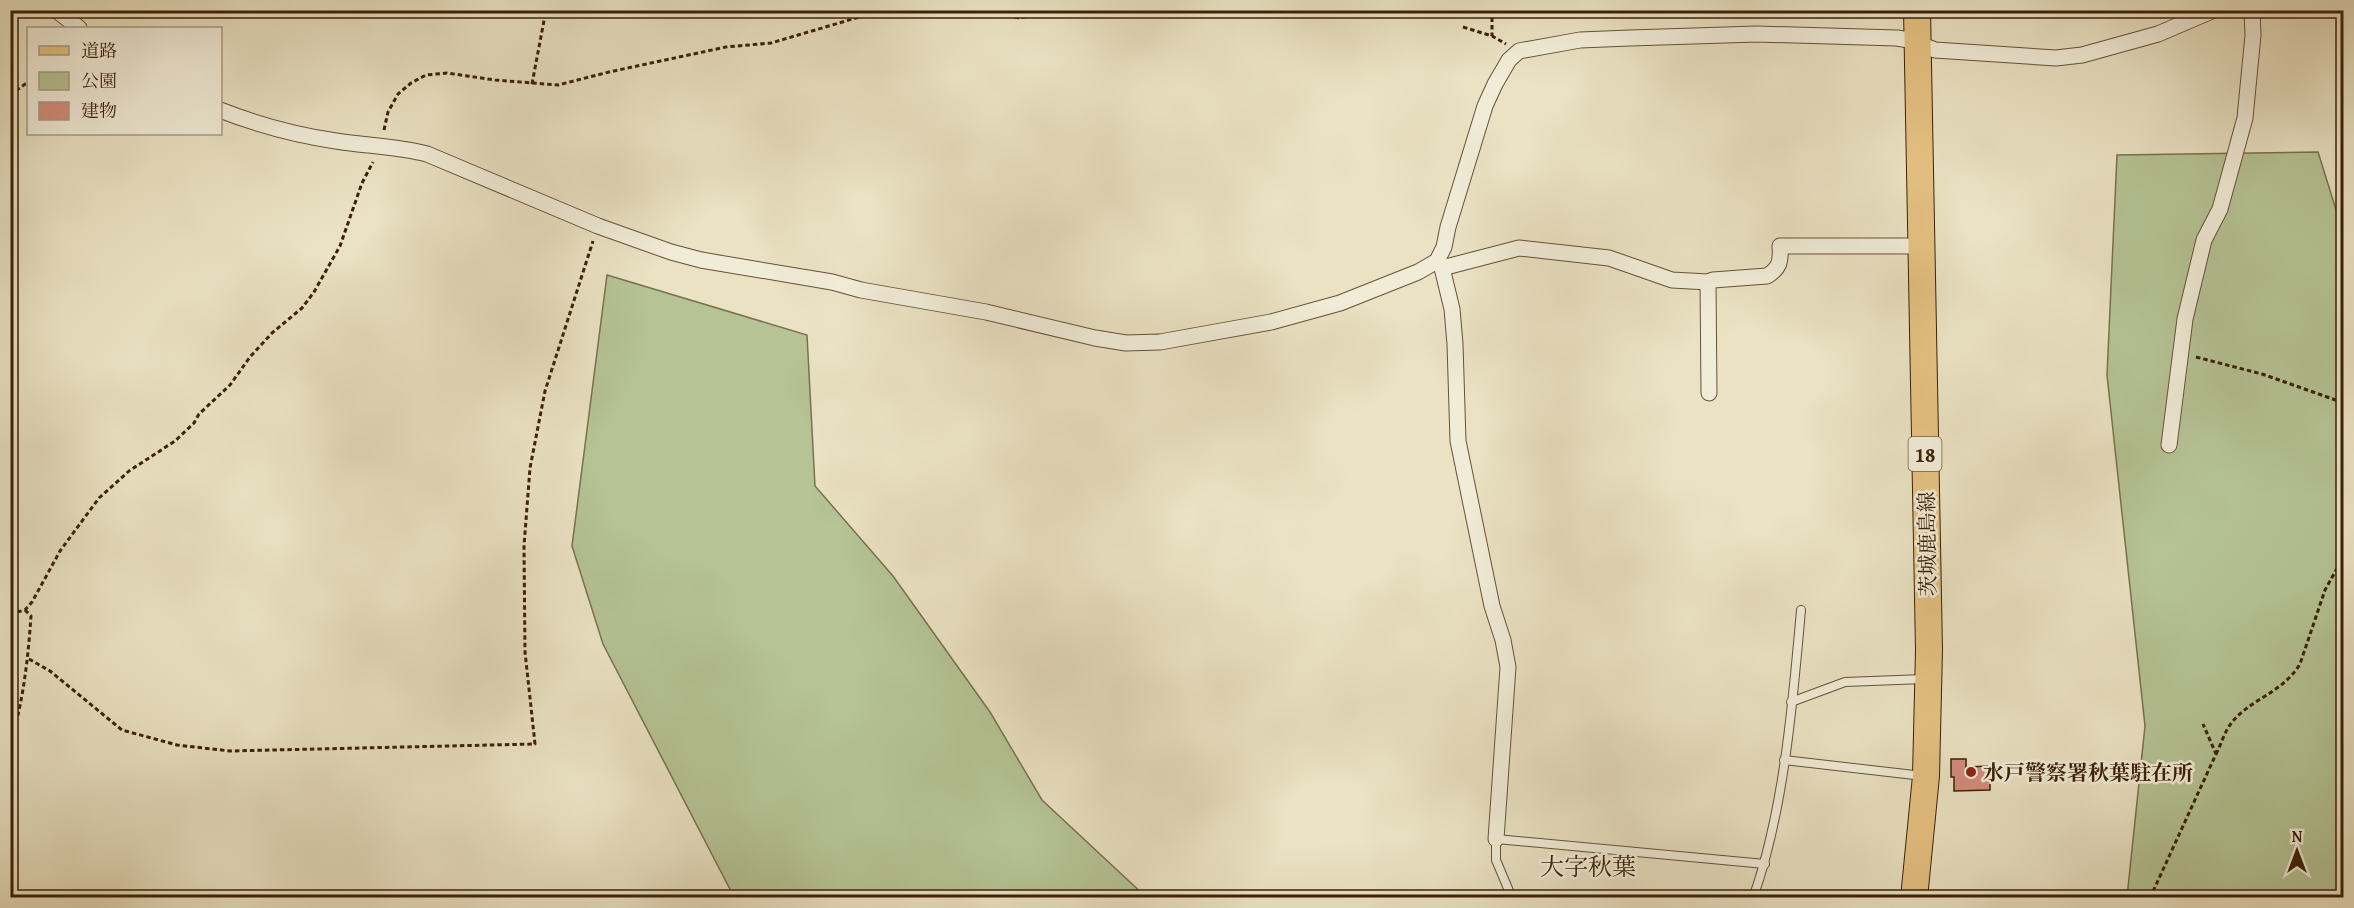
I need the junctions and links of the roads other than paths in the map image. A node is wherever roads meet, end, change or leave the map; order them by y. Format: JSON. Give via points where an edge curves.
{"nodes":[{"id":1,"x":56,"y":10,"type":"edge"},
{"id":2,"x":1917,"y":10,"type":"edge"},
{"id":3,"x":2214,"y":10,"type":"edge"},
{"id":4,"x":2252,"y":10,"type":"edge"},
{"id":5,"x":78,"y":27,"type":"edge"},
{"id":6,"x":1918,"y":44,"type":"junction"},
{"id":7,"x":222,"y":111,"type":"edge"},
{"id":8,"x":1922,"y":246,"type":"junction"},
{"id":9,"x":1439,"y":264,"type":"junction"},
{"id":10,"x":1708,"y":282,"type":"junction"},
{"id":11,"x":1709,"y":393,"type":"dead end"},
{"id":12,"x":2169,"y":445,"type":"dead end"},
{"id":13,"x":1801,"y":610,"type":"dead end"},
{"id":14,"x":1929,"y":679,"type":"junction"},
{"id":15,"x":1791,"y":702,"type":"junction"},
{"id":16,"x":1784,"y":760,"type":"junction"},
{"id":17,"x":1926,"y":776,"type":"junction"},
{"id":18,"x":1496,"y":839,"type":"junction"},
{"id":19,"x":1765,"y":864,"type":"junction"},
{"id":20,"x":1512,"y":897,"type":"edge"},
{"id":21,"x":1753,"y":897,"type":"edge"},
{"id":22,"x":1914,"y":897,"type":"edge"}],
"edges":[{"from":1,"to":5,"type":"street"},
{"from":2,"to":6,"type":"main road","name":"茨城鹿島線","number":"18"},
{"from":3,"to":6,"type":"street","via":[[2158,34],[2082,55],[1996,56],[1935,50]]},
{"from":4,"to":12,"type":"street","via":[[2245,118],[2220,209],[2204,240],[2185,319]]},
{"from":6,"to":8,"type":"main road","name":"茨城鹿島線","number":"18"},
{"from":6,"to":9,"type":"street","via":[[1897,38],[1757,34],[1580,40],[1519,51],[1509,60],[1485,106]]},
{"from":7,"to":9,"type":"street","via":[[287,132],[337,142],[402,147],[427,154],[598,226],[701,260],[986,312],[1126,343],[1160,342],[1300,315]]},
{"from":8,"to":10,"type":"street","via":[[1780,246],[1781,261],[1767,276]]},
{"from":8,"to":14,"type":"main road","name":"茨城鹿島線","number":"18"},
{"from":9,"to":10,"type":"street","via":[[1520,248],[1609,258],[1672,280]]},
{"from":9,"to":18,"type":"street","via":[[1452,309],[1458,441],[1508,667]]},
{"from":10,"to":11,"type":"street"},
{"from":13,"to":15,"type":"lane"},
{"from":14,"to":15,"type":"lane","via":[[1845,682]]},
{"from":14,"to":17,"type":"main road","name":"茨城鹿島線","number":"18"},
{"from":15,"to":16,"type":"lane"},
{"from":16,"to":17,"type":"lane"},
{"from":16,"to":19,"type":"lane"},
{"from":17,"to":22,"type":"main road","name":"茨城鹿島線","number":"18"},
{"from":18,"to":19,"type":"lane"},
{"from":18,"to":20,"type":"lane","via":[[1496,860]]},
{"from":19,"to":21,"type":"lane"}]}
